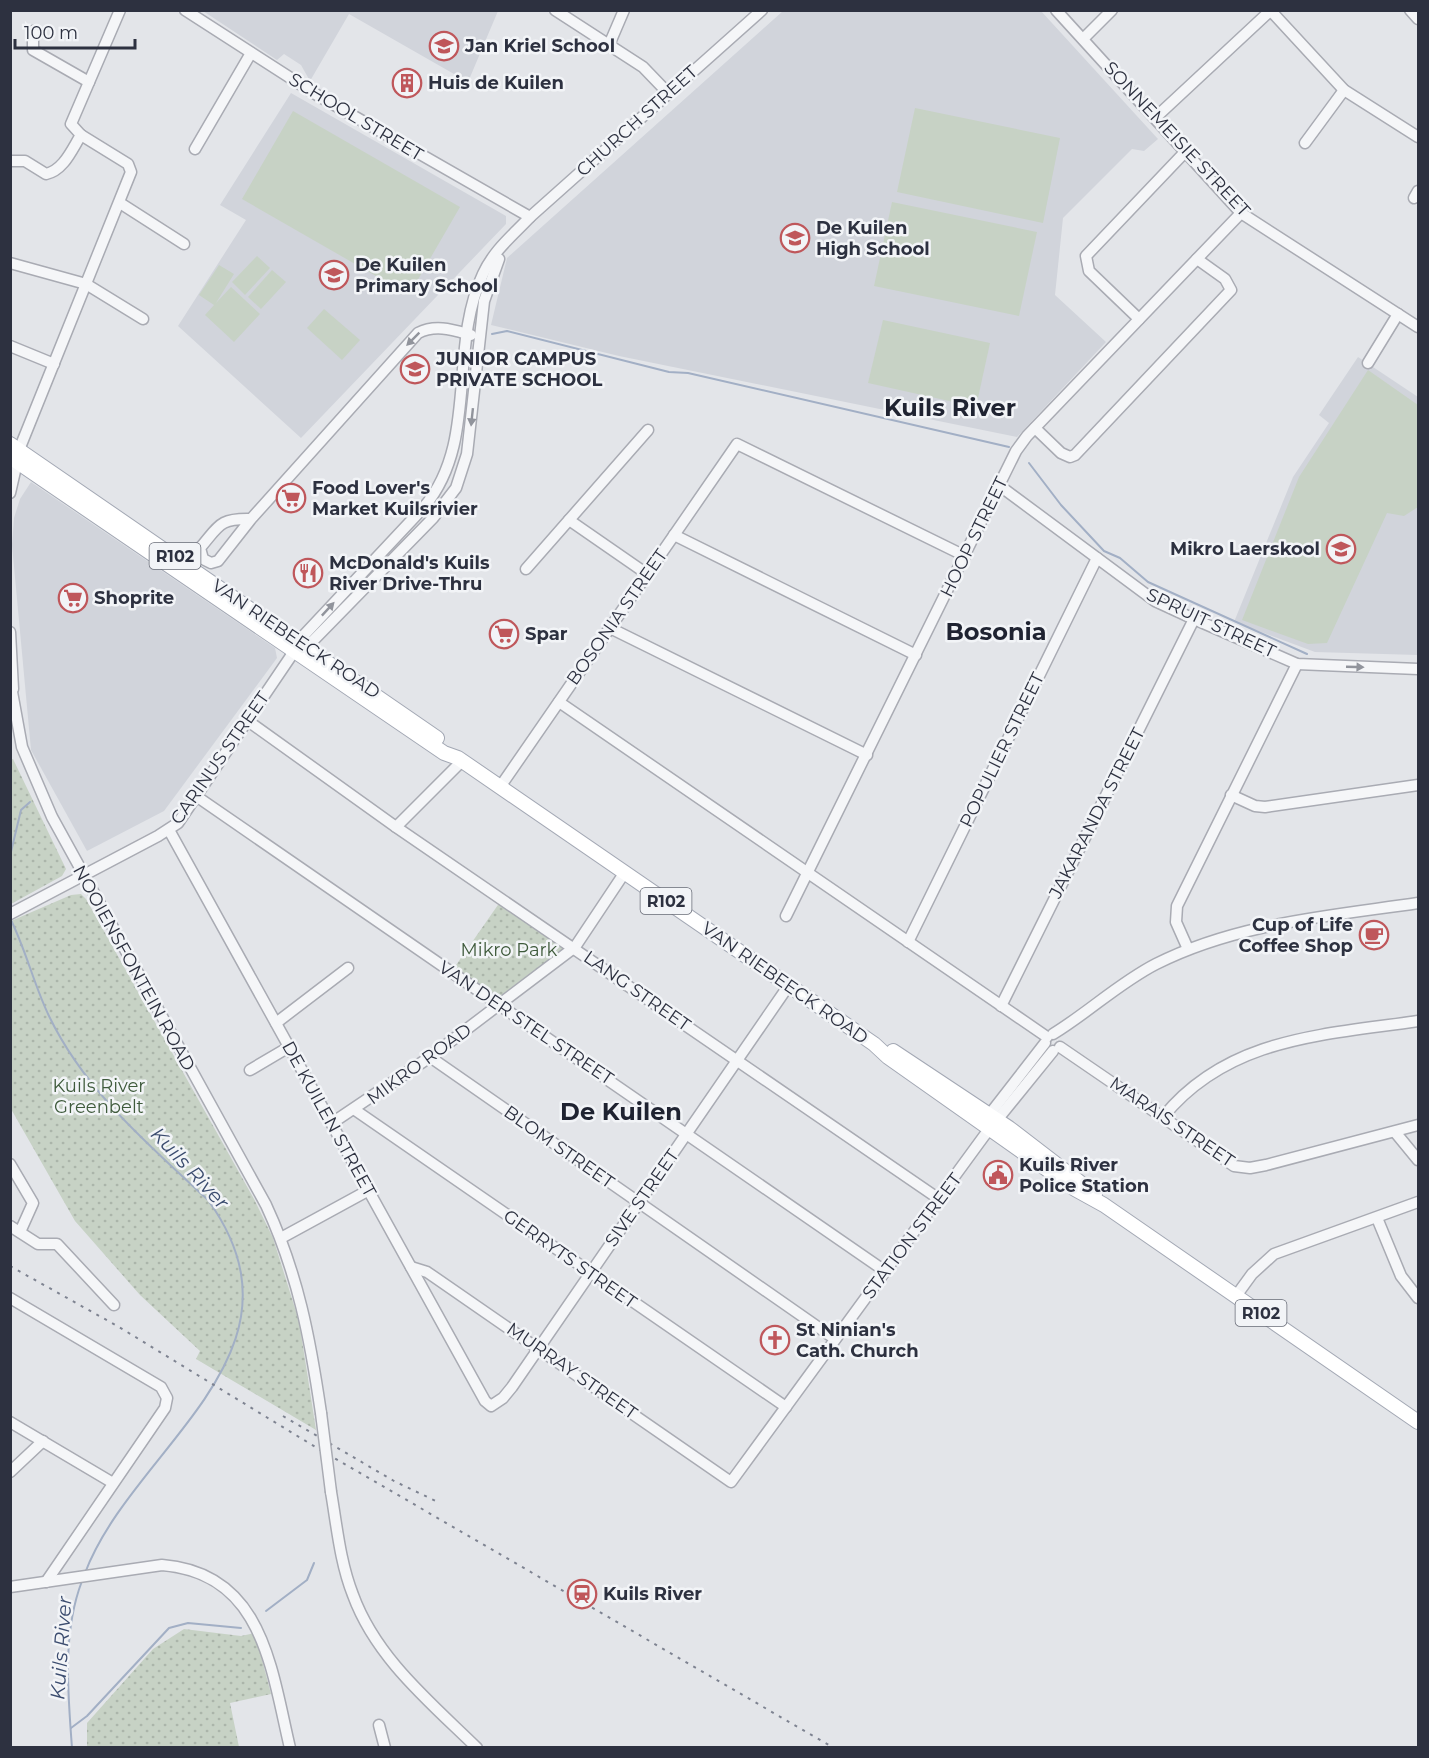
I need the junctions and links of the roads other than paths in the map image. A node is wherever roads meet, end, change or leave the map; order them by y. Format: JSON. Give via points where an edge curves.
{"nodes":[{"id":1,"x":120,"y":10,"type":"edge"},
{"id":2,"x":185,"y":10,"type":"edge"},
{"id":3,"x":555,"y":10,"type":"edge"},
{"id":4,"x":624,"y":10,"type":"edge"},
{"id":5,"x":762,"y":10,"type":"edge"},
{"id":6,"x":1056,"y":10,"type":"edge"},
{"id":7,"x":1112,"y":10,"type":"edge"},
{"id":8,"x":1410,"y":10,"type":"edge"},
{"id":9,"x":1270,"y":11,"type":"edge"},
{"id":10,"x":1419,"y":19,"type":"edge"},
{"id":11,"x":33,"y":31,"type":"dead end"},
{"id":12,"x":1083,"y":39,"type":"junction"},
{"id":13,"x":609,"y":45,"type":"junction"},
{"id":14,"x":251,"y":53,"type":"junction"},
{"id":15,"x":88,"y":82,"type":"junction"},
{"id":16,"x":1344,"y":90,"type":"junction"},
{"id":17,"x":668,"y":93,"type":"junction"},
{"id":18,"x":1155,"y":118,"type":"junction"},
{"id":19,"x":81,"y":135,"type":"junction"},
{"id":20,"x":1419,"y":137,"type":"edge"},
{"id":21,"x":1305,"y":143,"type":"dead end"},
{"id":22,"x":195,"y":149,"type":"dead end"},
{"id":23,"x":1185,"y":152,"type":"junction"},
{"id":24,"x":10,"y":161,"type":"edge"},
{"id":25,"x":120,"y":203,"type":"junction"},
{"id":26,"x":1241,"y":213,"type":"junction"},
{"id":27,"x":530,"y":217,"type":"junction"},
{"id":28,"x":515,"y":233,"type":"junction"},
{"id":29,"x":184,"y":244,"type":"dead end"},
{"id":30,"x":1197,"y":259,"type":"junction"},
{"id":31,"x":10,"y":263,"type":"edge"},
{"id":32,"x":86,"y":284,"type":"junction"},
{"id":33,"x":1398,"y":314,"type":"junction"},
{"id":34,"x":143,"y":319,"type":"dead end"},
{"id":35,"x":1139,"y":319,"type":"junction"},
{"id":36,"x":1419,"y":327,"type":"edge"},
{"id":37,"x":466,"y":334,"type":"junction"},
{"id":38,"x":480,"y":338,"type":"junction"},
{"id":39,"x":10,"y":346,"type":"edge"},
{"id":40,"x":1368,"y":363,"type":"dead end"},
{"id":41,"x":54,"y":364,"type":"junction"},
{"id":42,"x":1035,"y":428,"type":"junction"},
{"id":43,"x":648,"y":430,"type":"dead end"},
{"id":44,"x":15,"y":452,"type":"edge"},
{"id":45,"x":1000,"y":486,"type":"junction"},
{"id":46,"x":10,"y":493,"type":"edge"},
{"id":47,"x":251,"y":519,"type":"junction"},
{"id":48,"x":569,"y":520,"type":"junction"},
{"id":49,"x":674,"y":535,"type":"junction"},
{"id":50,"x":200,"y":548,"type":"junction"},
{"id":51,"x":965,"y":556,"type":"junction"},
{"id":52,"x":177,"y":558,"type":"junction"},
{"id":53,"x":1097,"y":558,"type":"junction"},
{"id":54,"x":526,"y":569,"type":"dead end"},
{"id":55,"x":647,"y":574,"type":"junction"},
{"id":56,"x":1194,"y":619,"type":"junction"},
{"id":57,"x":610,"y":628,"type":"junction"},
{"id":58,"x":10,"y":632,"type":"edge"},
{"id":59,"x":298,"y":649,"type":"junction"},
{"id":60,"x":916,"y":655,"type":"junction"},
{"id":61,"x":1297,"y":664,"type":"junction"},
{"id":62,"x":1419,"y":669,"type":"edge"},
{"id":63,"x":12,"y":685,"type":"edge"},
{"id":64,"x":559,"y":702,"type":"junction"},
{"id":65,"x":248,"y":720,"type":"junction"},
{"id":66,"x":867,"y":755,"type":"junction"},
{"id":67,"x":460,"y":759,"type":"junction"},
{"id":68,"x":1419,"y":785,"type":"edge"},
{"id":69,"x":500,"y":787,"type":"junction"},
{"id":70,"x":1231,"y":795,"type":"junction"},
{"id":71,"x":196,"y":796,"type":"junction"},
{"id":72,"x":396,"y":827,"type":"junction"},
{"id":73,"x":169,"y":830,"type":"junction"},
{"id":74,"x":625,"y":872,"type":"junction"},
{"id":75,"x":808,"y":874,"type":"junction"},
{"id":76,"x":83,"y":876,"type":"junction"},
{"id":77,"x":1419,"y":903,"type":"edge"},
{"id":78,"x":10,"y":914,"type":"edge"},
{"id":79,"x":786,"y":916,"type":"dead end"},
{"id":80,"x":908,"y":942,"type":"junction"},
{"id":81,"x":575,"y":947,"type":"junction"},
{"id":82,"x":1188,"y":949,"type":"junction"},
{"id":83,"x":348,"y":968,"type":"dead end"},
{"id":84,"x":789,"y":985,"type":"junction"},
{"id":85,"x":500,"y":1004,"type":"junction"},
{"id":86,"x":1001,"y":1006,"type":"junction"},
{"id":87,"x":1419,"y":1021,"type":"edge"},
{"id":88,"x":276,"y":1023,"type":"junction"},
{"id":89,"x":1053,"y":1042,"type":"junction"},
{"id":90,"x":289,"y":1047,"type":"junction"},
{"id":91,"x":430,"y":1057,"type":"junction"},
{"id":92,"x":738,"y":1061,"type":"junction"},
{"id":93,"x":250,"y":1070,"type":"dead end"},
{"id":94,"x":355,"y":1110,"type":"junction"},
{"id":95,"x":1163,"y":1116,"type":"junction"},
{"id":96,"x":332,"y":1123,"type":"junction"},
{"id":97,"x":990,"y":1124,"type":"junction"},
{"id":98,"x":1419,"y":1125,"type":"edge"},
{"id":99,"x":1395,"y":1132,"type":"junction"},
{"id":100,"x":687,"y":1134,"type":"junction"},
{"id":101,"x":1419,"y":1160,"type":"edge"},
{"id":102,"x":10,"y":1164,"type":"edge"},
{"id":103,"x":369,"y":1191,"type":"junction"},
{"id":104,"x":939,"y":1199,"type":"junction"},
{"id":105,"x":1419,"y":1202,"type":"edge"},
{"id":106,"x":639,"y":1204,"type":"junction"},
{"id":107,"x":1377,"y":1218,"type":"junction"},
{"id":108,"x":15,"y":1229,"type":"edge"},
{"id":109,"x":281,"y":1238,"type":"junction"},
{"id":110,"x":411,"y":1267,"type":"junction"},
{"id":111,"x":885,"y":1270,"type":"junction"},
{"id":112,"x":591,"y":1273,"type":"junction"},
{"id":113,"x":1236,"y":1296,"type":"junction"},
{"id":114,"x":10,"y":1298,"type":"edge"},
{"id":115,"x":1419,"y":1298,"type":"edge"},
{"id":116,"x":114,"y":1305,"type":"dead end"},
{"id":117,"x":835,"y":1339,"type":"junction"},
{"id":118,"x":539,"y":1348,"type":"junction"},
{"id":119,"x":490,"y":1406,"type":"joint"},
{"id":120,"x":786,"y":1407,"type":"junction"},
{"id":121,"x":10,"y":1422,"type":"edge"},
{"id":122,"x":1419,"y":1422,"type":"edge"},
{"id":123,"x":43,"y":1441,"type":"junction"},
{"id":124,"x":10,"y":1472,"type":"edge"},
{"id":125,"x":731,"y":1482,"type":"joint"},
{"id":126,"x":113,"y":1483,"type":"junction"},
{"id":127,"x":46,"y":1582,"type":"junction"},
{"id":128,"x":10,"y":1587,"type":"edge"},
{"id":129,"x":379,"y":1725,"type":"dead end"},
{"id":130,"x":290,"y":1748,"type":"edge"},
{"id":131,"x":385,"y":1748,"type":"edge"},
{"id":132,"x":477,"y":1748,"type":"edge"}],
"edges":[{"from":1,"to":15,"type":"street"},
{"from":2,"to":14,"type":"street","name":"SCHOOL STREET"},
{"from":3,"to":13,"type":"street"},
{"from":4,"to":13,"type":"street"},
{"from":5,"to":17,"type":"street","name":"CHURCH STREET"},
{"from":6,"to":12,"type":"street","name":"SONNEMEISIE STREET"},
{"from":7,"to":12,"type":"street"},
{"from":8,"to":10,"type":"street"},
{"from":9,"to":16,"type":"street"},
{"from":9,"to":18,"type":"street"},
{"from":11,"to":15,"type":"street","via":[[33,50]]},
{"from":12,"to":18,"type":"street","name":"SONNEMEISIE STREET"},
{"from":13,"to":17,"type":"street","via":[[643,67]]},
{"from":14,"to":22,"type":"street"},
{"from":14,"to":27,"type":"street","name":"SCHOOL STREET","via":[[431,163]]},
{"from":15,"to":19,"type":"street","via":[[71,120]]},
{"from":16,"to":20,"type":"street"},
{"from":16,"to":21,"type":"street"},
{"from":17,"to":27,"type":"street","name":"CHURCH STREET"},
{"from":18,"to":23,"type":"street","name":"SONNEMEISIE STREET"},
{"from":19,"to":24,"type":"street","via":[[63,164],[53,172],[46,174],[26,161]]},
{"from":19,"to":25,"type":"street","via":[[130,168]]},
{"from":23,"to":26,"type":"street","name":"SONNEMEISIE STREET"},
{"from":23,"to":35,"type":"street","via":[[1086,256],[1089,271]]},
{"from":25,"to":29,"type":"street"},
{"from":25,"to":32,"type":"street"},
{"from":26,"to":30,"type":"street","name":"HOOP STREET"},
{"from":26,"to":33,"type":"street","name":"SONNEMEISIE STREET"},
{"from":27,"to":28,"type":"street","name":"CHURCH STREET"},
{"from":28,"to":37,"type":"street","name":"CHURCH STREET","via":[[500,246],[483,273]]},
{"from":28,"to":38,"type":"street","name":"CHURCH STREET","via":[[489,280]]},
{"from":30,"to":35,"type":"street","name":"HOOP STREET"},
{"from":30,"to":42,"type":"street","via":[[1225,279],[1230,290],[1186,340],[1075,455],[1061,453]]},
{"from":31,"to":32,"type":"street"},
{"from":32,"to":34,"type":"street"},
{"from":32,"to":41,"type":"street"},
{"from":33,"to":36,"type":"street","name":"SONNEMEISIE STREET"},
{"from":33,"to":40,"type":"street"},
{"from":35,"to":42,"type":"street","name":"HOOP STREET"},
{"from":37,"to":38,"type":"street"},
{"from":37,"to":47,"type":"street","one_way":true,"via":[[435,327],[418,333]]},
{"from":59,"to":37,"type":"street","name":"CARINUS STREET","one_way":true,"via":[[440,486],[455,444]]},
{"from":38,"to":59,"type":"street","name":"CARINUS STREET","one_way":true,"via":[[467,454],[456,488],[434,518]]},
{"from":39,"to":41,"type":"street"},
{"from":41,"to":44,"type":"street"},
{"from":42,"to":45,"type":"street","name":"HOOP STREET","via":[[1016,451]]},
{"from":43,"to":48,"type":"street"},
{"from":44,"to":46,"type":"street"},
{"from":44,"to":52,"type":"main road","name":"VAN RIEBEECK ROAD","number":"R102"},
{"from":44,"to":59,"type":"main road","name":"VAN RIEBEECK ROAD","number":"R102"},
{"from":45,"to":51,"type":"street","name":"HOOP STREET"},
{"from":45,"to":53,"type":"street","name":"SPRUIT STREET"},
{"from":47,"to":50,"type":"street","via":[[226,520]]},
{"from":47,"to":50,"type":"street","via":[[218,561],[207,562]]},
{"from":48,"to":54,"type":"street"},
{"from":48,"to":55,"type":"street"},
{"from":49,"to":51,"type":"street","name":"BOSONIA STREET","via":[[734,447],[741,445]]},
{"from":49,"to":55,"type":"street","name":"BOSONIA STREET"},
{"from":49,"to":60,"type":"street"},
{"from":50,"to":52,"type":"street"},
{"from":51,"to":60,"type":"street","name":"HOOP STREET"},
{"from":52,"to":59,"type":"main road","name":"VAN RIEBEECK ROAD","number":"R102"},
{"from":53,"to":56,"type":"street","name":"SPRUIT STREET","via":[[1155,601]]},
{"from":53,"to":80,"type":"street","name":"POPULIER STREET"},
{"from":55,"to":57,"type":"street","name":"BOSONIA STREET"},
{"from":56,"to":61,"type":"street","name":"SPRUIT STREET"},
{"from":56,"to":86,"type":"street","name":"JAKARANDA STREET"},
{"from":57,"to":64,"type":"street","name":"BOSONIA STREET"},
{"from":57,"to":66,"type":"street"},
{"from":58,"to":63,"type":"street","name":"NOOIENSFONTEIN ROAD"},
{"from":59,"to":65,"type":"street","name":"CARINUS STREET"},
{"from":59,"to":67,"type":"main road","name":"VAN RIEBEECK ROAD","number":"R102","via":[[410,717]]},
{"from":60,"to":66,"type":"street","name":"HOOP STREET"},
{"from":61,"to":62,"type":"street","name":"SPRUIT STREET","one_way":true},
{"from":61,"to":70,"type":"street"},
{"from":63,"to":76,"type":"street","name":"NOOIENSFONTEIN ROAD","via":[[28,764]]},
{"from":64,"to":69,"type":"street","name":"BOSONIA STREET"},
{"from":64,"to":75,"type":"street","name":"MARAIS STREET"},
{"from":65,"to":71,"type":"street","name":"CARINUS STREET"},
{"from":65,"to":72,"type":"street","name":"LANG STREET"},
{"from":66,"to":75,"type":"street","name":"HOOP STREET"},
{"from":67,"to":69,"type":"main road","name":"VAN RIEBEECK ROAD","number":"R102"},
{"from":67,"to":72,"type":"street"},
{"from":68,"to":70,"type":"street","via":[[1265,807]]},
{"from":69,"to":74,"type":"main road","name":"VAN RIEBEECK ROAD","number":"R102"},
{"from":70,"to":82,"type":"street","via":[[1177,906],[1176,922]]},
{"from":71,"to":73,"type":"street","name":"CARINUS STREET"},
{"from":71,"to":85,"type":"street","name":"VAN DER STEL STREET"},
{"from":72,"to":81,"type":"street","name":"LANG STREET"},
{"from":73,"to":76,"type":"street","name":"CARINUS STREET"},
{"from":73,"to":88,"type":"street","name":"DE KUILEN STREET"},
{"from":74,"to":81,"type":"street","name":"MIKRO ROAD"},
{"from":74,"to":84,"type":"main road","name":"VAN RIEBEECK ROAD","number":"R102"},
{"from":75,"to":79,"type":"street","name":"HOOP STREET"},
{"from":75,"to":80,"type":"street","name":"MARAIS STREET"},
{"from":76,"to":78,"type":"street","name":"CARINUS STREET"},
{"from":76,"to":109,"type":"street","name":"NOOIENSFONTEIN ROAD"},
{"from":77,"to":82,"type":"street","name":"STATION STREET","via":[[1284,923]]},
{"from":80,"to":86,"type":"street","name":"MARAIS STREET"},
{"from":81,"to":85,"type":"street","name":"MIKRO ROAD"},
{"from":81,"to":92,"type":"street","name":"LANG STREET"},
{"from":82,"to":89,"type":"street","name":"STATION STREET","via":[[1120,985]]},
{"from":83,"to":88,"type":"street"},
{"from":84,"to":92,"type":"street","name":"SIVE STREET"},
{"from":84,"to":97,"type":"main road","name":"VAN RIEBEECK ROAD","number":"R102","via":[[874,1044],[886,1046],[910,1061]]},
{"from":85,"to":91,"type":"street","name":"MIKRO ROAD"},
{"from":85,"to":100,"type":"street","name":"VAN DER STEL STREET"},
{"from":86,"to":89,"type":"street","name":"MARAIS STREET"},
{"from":87,"to":95,"type":"street","via":[[1292,1040],[1257,1050],[1229,1061],[1184,1093]]},
{"from":88,"to":90,"type":"street","name":"DE KUILEN STREET"},
{"from":89,"to":95,"type":"street","name":"MARAIS STREET"},
{"from":89,"to":97,"type":"street","name":"STATION STREET"},
{"from":90,"to":93,"type":"street"},
{"from":90,"to":96,"type":"street","name":"DE KUILEN STREET"},
{"from":91,"to":94,"type":"street","name":"MIKRO ROAD"},
{"from":91,"to":106,"type":"street","name":"BLOM STREET"},
{"from":92,"to":100,"type":"street","name":"SIVE STREET"},
{"from":92,"to":104,"type":"street","name":"LANG STREET"},
{"from":94,"to":96,"type":"street","name":"MIKRO ROAD"},
{"from":94,"to":112,"type":"street","name":"GERRYTS STREET"},
{"from":95,"to":99,"type":"street","name":"MARAIS STREET","via":[[1241,1168]]},
{"from":96,"to":103,"type":"street","name":"DE KUILEN STREET"},
{"from":97,"to":104,"type":"street","name":"STATION STREET"},
{"from":97,"to":113,"type":"main road","name":"VAN RIEBEECK ROAD","number":"R102","via":[[1075,1189]]},
{"from":98,"to":99,"type":"street","name":"MARAIS STREET"},
{"from":99,"to":101,"type":"street"},
{"from":100,"to":106,"type":"street","name":"SIVE STREET"},
{"from":100,"to":111,"type":"street","name":"VAN DER STEL STREET"},
{"from":102,"to":108,"type":"street","via":[[33,1203]]},
{"from":103,"to":109,"type":"street"},
{"from":103,"to":110,"type":"street","name":"DE KUILEN STREET"},
{"from":104,"to":111,"type":"street","name":"STATION STREET"},
{"from":105,"to":107,"type":"street"},
{"from":106,"to":112,"type":"street","name":"SIVE STREET"},
{"from":106,"to":117,"type":"street","name":"BLOM STREET"},
{"from":107,"to":113,"type":"street","via":[[1274,1254]]},
{"from":107,"to":115,"type":"street","via":[[1401,1276]]},
{"from":108,"to":116,"type":"street","via":[[42,1245],[57,1245]]},
{"from":109,"to":132,"type":"street","name":"NOOIENSFONTEIN ROAD","bridge":true,"via":[[303,1305],[344,1567],[353,1595],[370,1632],[391,1662]]},
{"from":110,"to":118,"type":"street","name":"MURRAY STREET","via":[[428,1272]]},
{"from":110,"to":119,"type":"street","name":"DE KUILEN STREET"},
{"from":111,"to":117,"type":"street","name":"STATION STREET"},
{"from":112,"to":118,"type":"street","name":"SIVE STREET"},
{"from":112,"to":120,"type":"street","name":"GERRYTS STREET"},
{"from":113,"to":122,"type":"main road","name":"VAN RIEBEECK ROAD","number":"R102"},
{"from":114,"to":126,"type":"street","via":[[161,1387],[166,1394],[165,1408]]},
{"from":117,"to":120,"type":"street","name":"STATION STREET"},
{"from":118,"to":119,"type":"street","name":"SIVE STREET","via":[[503,1398]]},
{"from":118,"to":125,"type":"street","name":"MURRAY STREET"},
{"from":120,"to":125,"type":"street","name":"STATION STREET"},
{"from":121,"to":123,"type":"street"},
{"from":123,"to":124,"type":"street"},
{"from":123,"to":126,"type":"street"},
{"from":126,"to":127,"type":"street"},
{"from":127,"to":128,"type":"street"},
{"from":127,"to":130,"type":"street","via":[[174,1566],[204,1575],[229,1590],[247,1610],[261,1637]]},
{"from":129,"to":131,"type":"street"}]}
